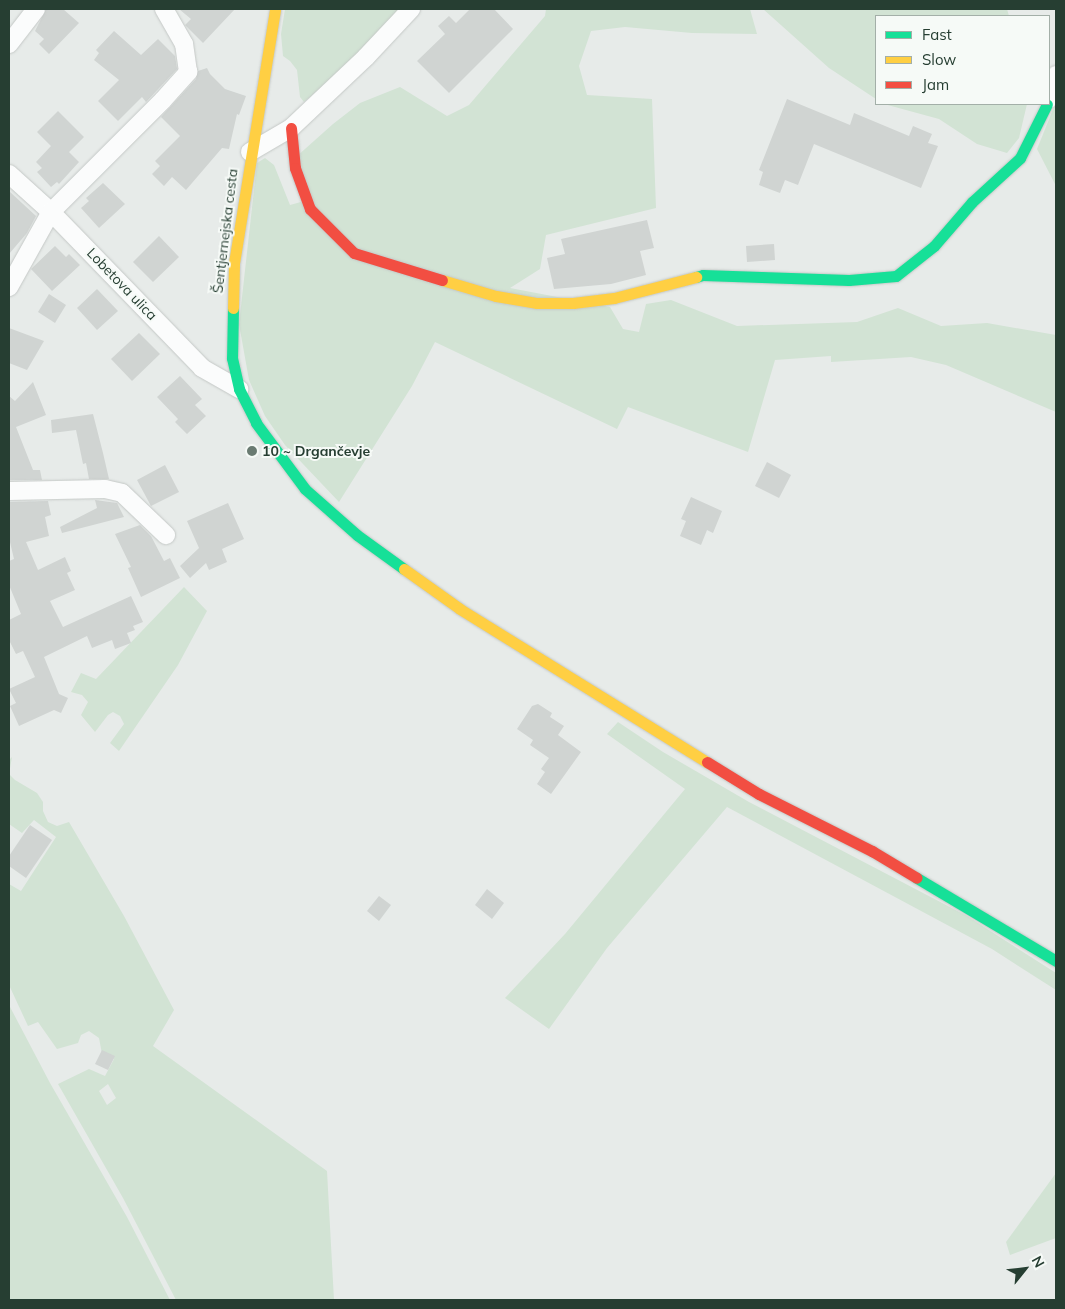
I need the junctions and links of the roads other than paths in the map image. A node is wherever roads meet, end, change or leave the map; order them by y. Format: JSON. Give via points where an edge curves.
{"nodes":[{"id":1,"x":36,"y":9,"type":"edge"},
{"id":2,"x":164,"y":9,"type":"edge"},
{"id":3,"x":275,"y":9,"type":"edge"},
{"id":4,"x":411,"y":9,"type":"edge"},
{"id":5,"x":9,"y":44,"type":"edge"},
{"id":6,"x":1056,"y":75,"type":"edge"},
{"id":7,"x":1050,"y":96,"type":"edge"},
{"id":8,"x":1046,"y":105,"type":"edge"},
{"id":9,"x":291,"y":128,"type":"junction"},
{"id":10,"x":250,"y":152,"type":"junction"},
{"id":11,"x":9,"y":174,"type":"edge"},
{"id":12,"x":51,"y":212,"type":"junction"},
{"id":13,"x":9,"y":287,"type":"edge"},
{"id":14,"x":239,"y":389,"type":"junction"},
{"id":15,"x":9,"y":491,"type":"edge"},
{"id":16,"x":166,"y":535,"type":"dead end"},
{"id":17,"x":1056,"y":961,"type":"edge"}],
"edges":[{"from":1,"to":5,"type":"street"},
{"from":2,"to":12,"type":"street","via":[[184,44],[188,72]]},
{"from":3,"to":10,"type":"main road","name":"Šentjernejska cesta"},
{"from":4,"to":9,"type":"street"},
{"from":6,"to":7,"type":"street"},
{"from":8,"to":9,"type":"main road","via":[[1020,158],[972,202],[934,246],[896,276],[849,280],[703,275],[614,298],[573,303],[536,303],[496,296],[354,253],[310,210],[295,168]]},
{"from":9,"to":10,"type":"street"},
{"from":10,"to":14,"type":"main road","name":"Šentjernejska cesta","via":[[232,298],[232,358]]},
{"from":11,"to":12,"type":"street","name":"Lobetova ulica"},
{"from":12,"to":13,"type":"street"},
{"from":12,"to":14,"type":"street","name":"Lobetova ulica","via":[[202,368]]},
{"from":14,"to":17,"type":"main road","name":"Šentjernejska cesta","via":[[259,429],[305,489],[357,535],[460,609],[759,794],[872,851]]},
{"from":15,"to":16,"type":"street","via":[[105,489],[122,492]]}]}
